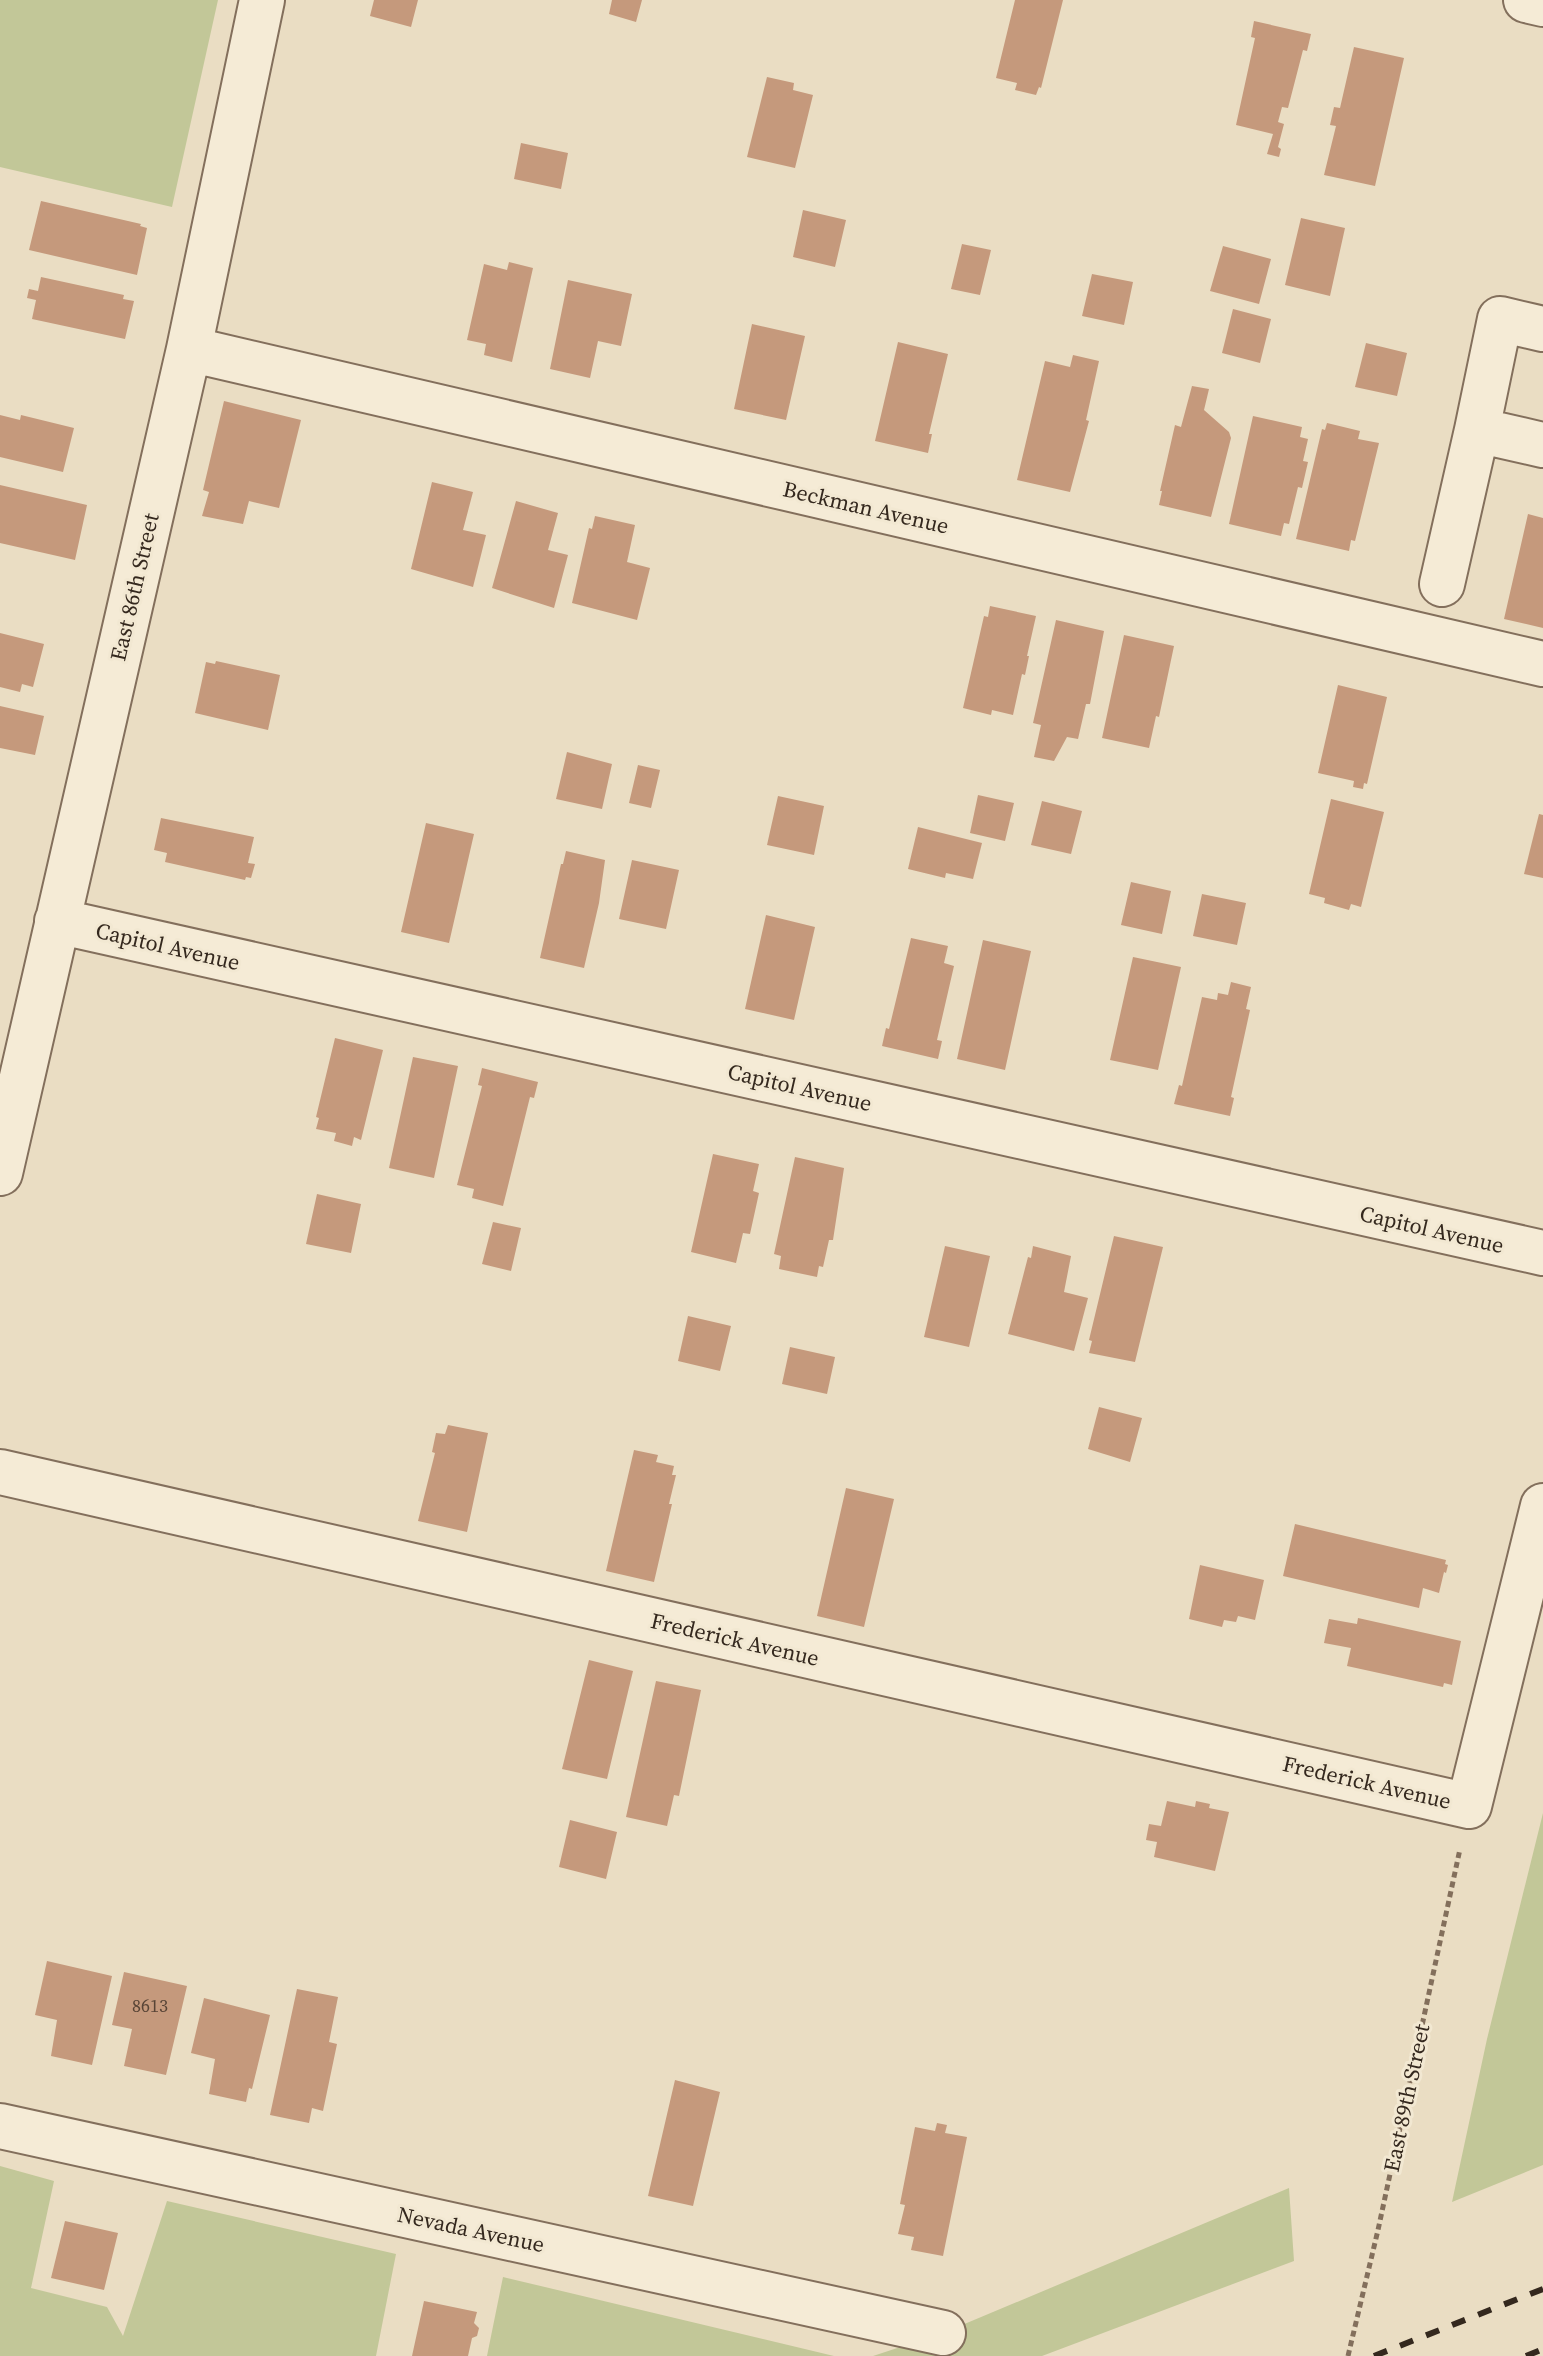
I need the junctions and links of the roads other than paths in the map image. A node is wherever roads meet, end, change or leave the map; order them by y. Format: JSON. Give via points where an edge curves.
{"nodes":[{"id":1,"x":262,"y":0,"type":"edge"},
{"id":2,"x":1526,"y":0,"type":"edge"},
{"id":3,"x":1543,"y":4,"type":"edge"},
{"id":4,"x":1543,"y":329,"type":"edge"},
{"id":5,"x":189,"y":349,"type":"junction"},
{"id":6,"x":1477,"y":430,"type":"junction"},
{"id":7,"x":1543,"y":445,"type":"edge"},
{"id":8,"x":1442,"y":584,"type":"dead end"},
{"id":9,"x":1543,"y":664,"type":"edge"},
{"id":10,"x":57,"y":921,"type":"junction"},
{"id":11,"x":0,"y":1173,"type":"edge"},
{"id":12,"x":1543,"y":1253,"type":"edge"},
{"id":13,"x":0,"y":1472,"type":"edge"},
{"id":14,"x":1543,"y":1506,"type":"edge"},
{"id":15,"x":0,"y":2126,"type":"edge"},
{"id":16,"x":943,"y":2333,"type":"dead end"}],
"edges":[{"from":1,"to":5,"type":"street","name":"East 86th Street"},
{"from":2,"to":3,"type":"street"},
{"from":4,"to":6,"type":"street","via":[[1500,319]]},
{"from":5,"to":9,"type":"street","name":"Beckman Avenue"},
{"from":5,"to":10,"type":"street","name":"East 86th Street"},
{"from":6,"to":7,"type":"street"},
{"from":6,"to":8,"type":"street"},
{"from":10,"to":11,"type":"street","name":"East 86th Street"},
{"from":10,"to":12,"type":"street","name":"Capitol Avenue"},
{"from":13,"to":14,"type":"street","name":"Frederick Avenue","via":[[1466,1822]]},
{"from":15,"to":16,"type":"street","name":"Nevada Avenue"}]}
